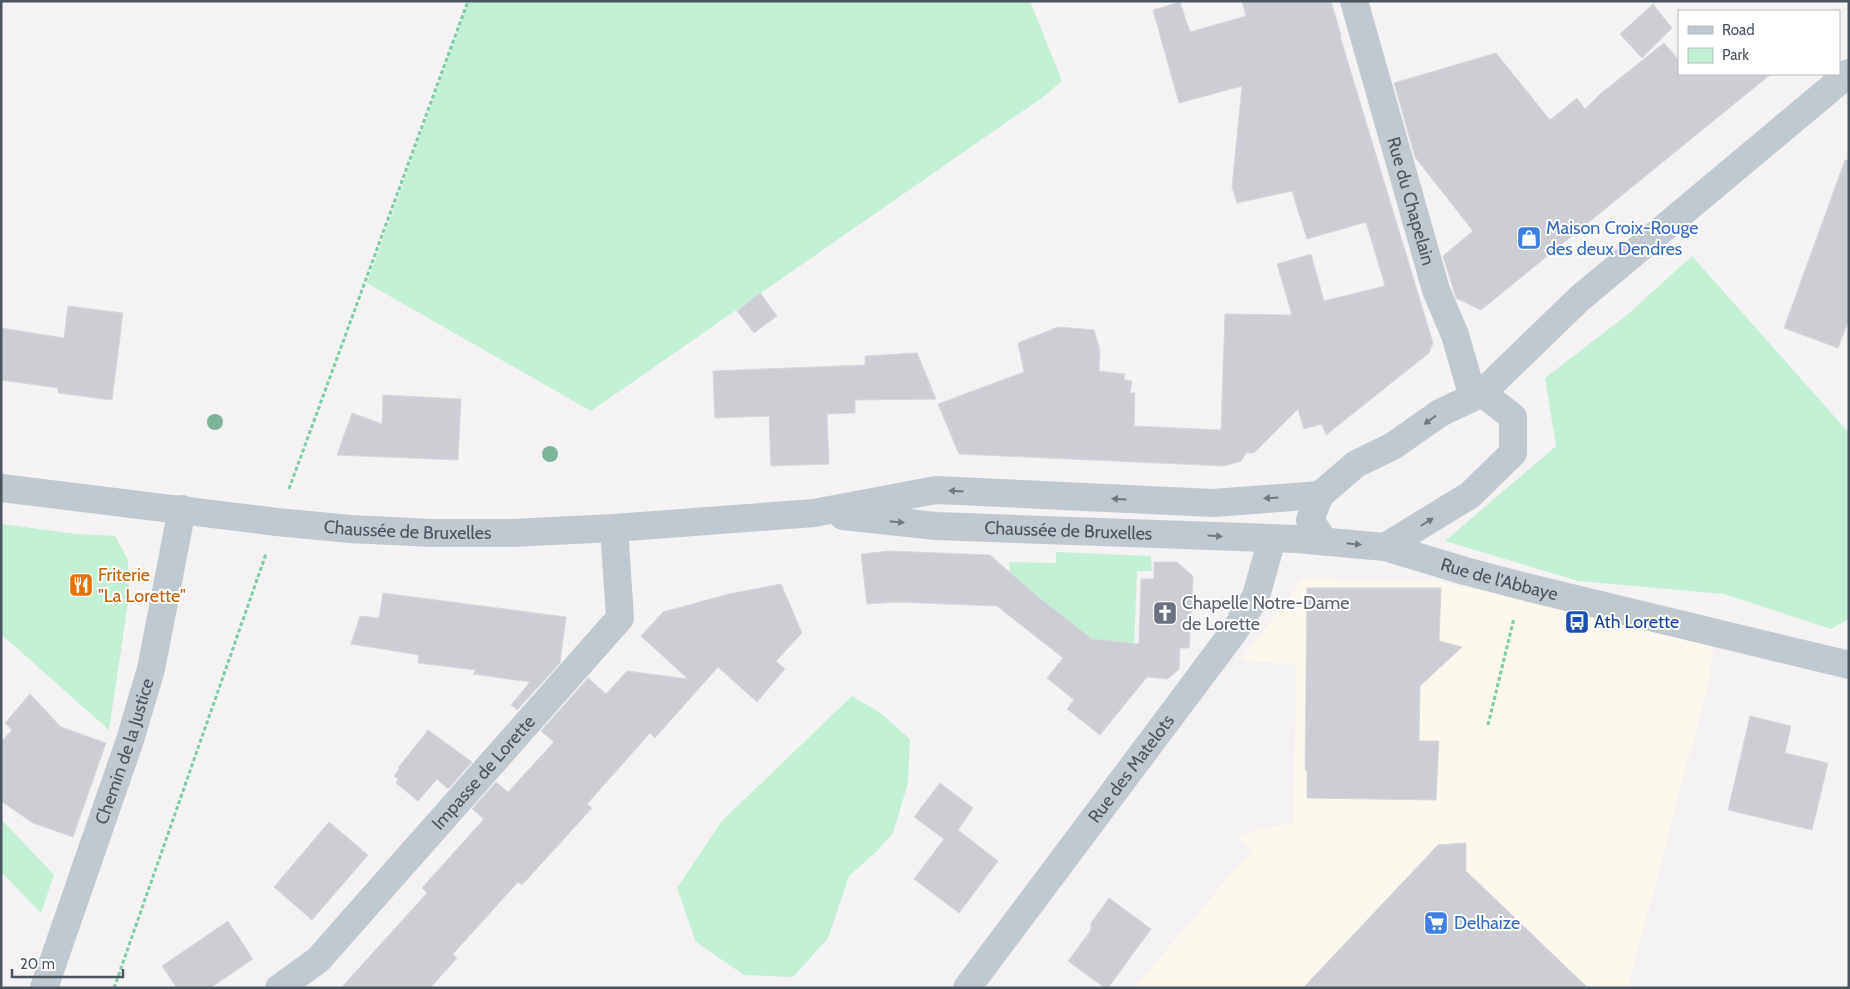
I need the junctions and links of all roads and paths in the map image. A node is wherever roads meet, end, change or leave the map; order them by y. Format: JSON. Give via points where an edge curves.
{"nodes":[{"id":1,"x":1354,"y":1,"type":"edge"},
{"id":2,"x":1849,"y":72,"type":"edge"},
{"id":3,"x":1478,"y":395,"type":"junction"},
{"id":4,"x":1,"y":488,"type":"edge"},
{"id":5,"x":1320,"y":495,"type":"junction"},
{"id":6,"x":182,"y":509,"type":"junction"},
{"id":7,"x":814,"y":513,"type":"junction"},
{"id":8,"x":614,"y":528,"type":"junction"},
{"id":9,"x":1272,"y":539,"type":"junction"},
{"id":10,"x":1324,"y":541,"type":"junction"},
{"id":11,"x":1385,"y":547,"type":"junction"},
{"id":12,"x":1522,"y":586,"type":"junction"},
{"id":13,"x":1849,"y":664,"type":"edge"},
{"id":14,"x":1488,"y":725,"type":"dead end"},
{"id":15,"x":44,"y":988,"type":"edge"},
{"id":16,"x":279,"y":988,"type":"edge"},
{"id":17,"x":967,"y":988,"type":"edge"}],
"edges":[{"from":1,"to":3,"type":"street","name":"Rue du Chapelain","via":[[1436,290]]},
{"from":2,"to":3,"type":"street","via":[[1579,299]]},
{"from":3,"to":5,"type":"street","one_way":true,"via":[[1440,413],[1393,446],[1356,464]]},
{"from":11,"to":3,"type":"street","one_way":true,"via":[[1470,495],[1512,454],[1512,417]]},
{"from":4,"to":6,"type":"street","name":"Chaussée de Bruxelles"},
{"from":5,"to":7,"type":"street","name":"Chaussée de Bruxelles","one_way":true,"via":[[1213,503],[936,490]]},
{"from":5,"to":10,"type":"street","via":[[1310,520]]},
{"from":6,"to":8,"type":"street","name":"Chaussée de Bruxelles","via":[[350,529],[433,533]]},
{"from":6,"to":15,"type":"street","name":"Chemin de la Justice","via":[[151,669],[130,740]]},
{"from":7,"to":8,"type":"street","name":"Chaussée de Bruxelles"},
{"from":7,"to":9,"type":"street","name":"Chaussée de Bruxelles","one_way":true,"via":[[936,526]]},
{"from":8,"to":16,"type":"street","name":"Impasse de Lorette","via":[[620,618],[318,960]]},
{"from":9,"to":10,"type":"street","name":"Chaussée de Bruxelles"},
{"from":9,"to":17,"type":"street","name":"Rue des Matelots","via":[[1256,596],[1235,630]]},
{"from":10,"to":11,"type":"street","name":"Chaussée de Bruxelles","one_way":true},
{"from":11,"to":12,"type":"street","name":"Rue de l'Abbaye"},
{"from":12,"to":13,"type":"street","name":"Rue de l'Abbaye"},
{"from":12,"to":14,"type":"path"}]}
